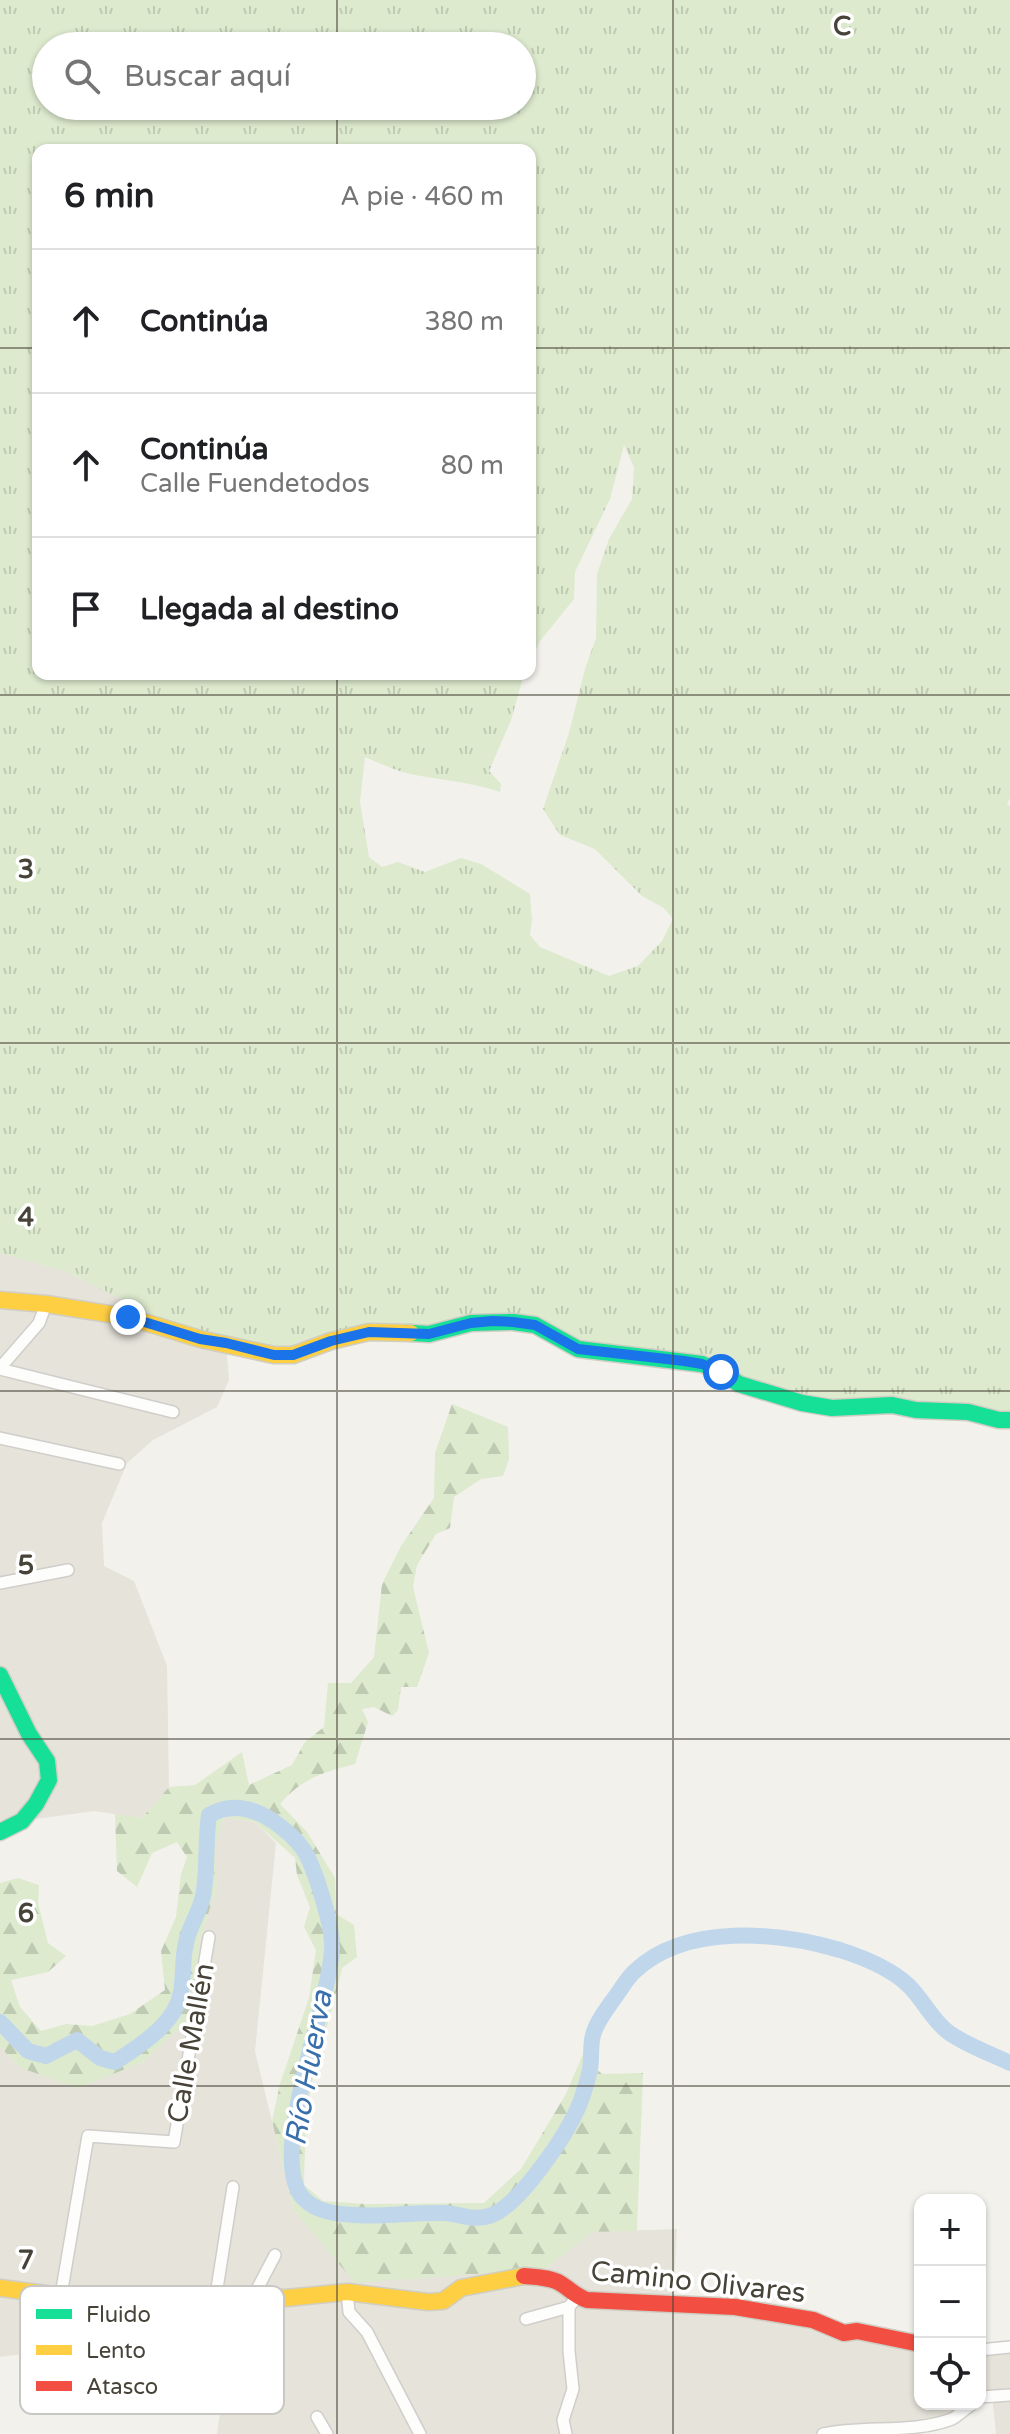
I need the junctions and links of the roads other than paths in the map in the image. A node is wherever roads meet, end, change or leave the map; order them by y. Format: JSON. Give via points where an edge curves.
{"nodes":[{"id":1,"x":0,"y":1300,"type":"edge"},
{"id":2,"x":46,"y":1304,"type":"junction"},
{"id":3,"x":0,"y":1369,"type":"edge"},
{"id":4,"x":173,"y":1412,"type":"dead end"},
{"id":5,"x":1010,"y":1420,"type":"edge"},
{"id":6,"x":0,"y":1438,"type":"edge"},
{"id":7,"x":119,"y":1464,"type":"dead end"},
{"id":8,"x":68,"y":1570,"type":"dead end"},
{"id":9,"x":0,"y":1583,"type":"edge"},
{"id":10,"x":0,"y":1675,"type":"edge"},
{"id":11,"x":0,"y":1832,"type":"edge"},
{"id":12,"x":209,"y":1937,"type":"dead end"},
{"id":13,"x":233,"y":2187,"type":"dead end"},
{"id":14,"x":275,"y":2255,"type":"dead end"},
{"id":15,"x":63,"y":2286,"type":"edge"},
{"id":16,"x":217,"y":2286,"type":"edge"},
{"id":17,"x":259,"y":2286,"type":"edge"},
{"id":18,"x":0,"y":2288,"type":"edge"},
{"id":19,"x":20,"y":2290,"type":"edge"},
{"id":20,"x":347,"y":2292,"type":"junction"},
{"id":21,"x":284,"y":2298,"type":"edge"},
{"id":22,"x":573,"y":2302,"type":"junction"},
{"id":23,"x":526,"y":2319,"type":"dead end"},
{"id":24,"x":914,"y":2343,"type":"edge"},
{"id":25,"x":1010,"y":2347,"type":"edge"},
{"id":26,"x":986,"y":2349,"type":"edge"},
{"id":27,"x":1010,"y":2395,"type":"edge"},
{"id":28,"x":986,"y":2397,"type":"edge"},
{"id":29,"x":964,"y":2410,"type":"edge"},
{"id":30,"x":317,"y":2417,"type":"dead end"},
{"id":31,"x":327,"y":2434,"type":"edge"},
{"id":32,"x":420,"y":2434,"type":"edge"},
{"id":33,"x":566,"y":2434,"type":"edge"},
{"id":34,"x":823,"y":2434,"type":"edge"}],
"edges":[{"from":1,"to":2,"type":"street"},
{"from":2,"to":3,"type":"street","via":[[39,1323]]},
{"from":2,"to":5,"type":"street","via":[[128,1317],[258,1352],[293,1355],[369,1332],[429,1334],[471,1323],[513,1322],[535,1325],[578,1349],[702,1364],[739,1384],[802,1403],[832,1408],[892,1405]]},
{"from":3,"to":4,"type":"street"},
{"from":6,"to":7,"type":"street"},
{"from":8,"to":9,"type":"street"},
{"from":10,"to":11,"type":"street","via":[[47,1761],[49,1780],[22,1821]]},
{"from":12,"to":15,"type":"street","name":"Calle Mallén","via":[[174,2142],[88,2136]]},
{"from":13,"to":16,"type":"street"},
{"from":14,"to":17,"type":"street"},
{"from":18,"to":19,"type":"street","name":"Camino Olivares"},
{"from":20,"to":21,"type":"street","name":"Camino Olivares"},
{"from":20,"to":22,"type":"street","name":"Camino Olivares","via":[[443,2301],[461,2288],[523,2276],[558,2282]]},
{"from":20,"to":32,"type":"street","via":[[349,2312],[367,2332]]},
{"from":22,"to":23,"type":"street"},
{"from":22,"to":24,"type":"street","name":"Camino Olivares","via":[[735,2307],[813,2320],[844,2333]]},
{"from":22,"to":33,"type":"street","via":[[573,2389],[563,2420]]},
{"from":25,"to":26,"type":"street"},
{"from":27,"to":28,"type":"street"},
{"from":29,"to":34,"type":"street","via":[[930,2429]]},
{"from":30,"to":31,"type":"street"}]}
